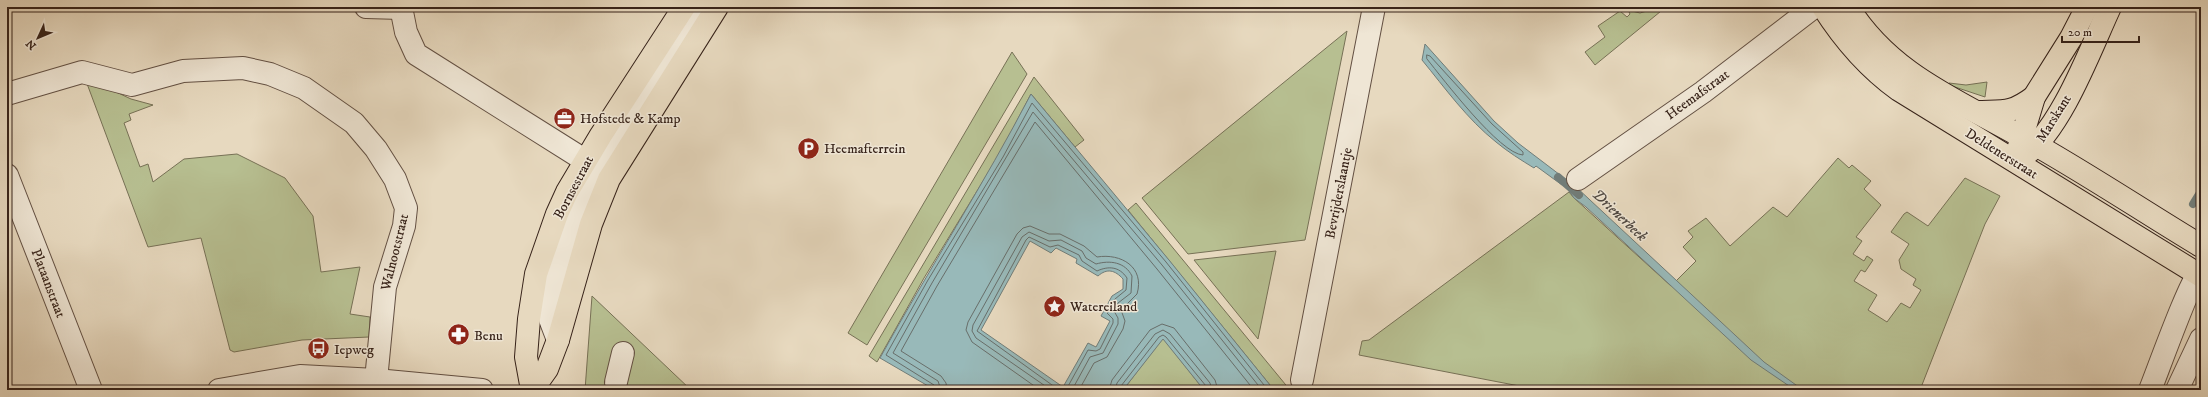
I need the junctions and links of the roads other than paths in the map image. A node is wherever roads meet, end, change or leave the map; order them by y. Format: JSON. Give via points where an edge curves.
{"nodes":[{"id":1,"x":366,"y":7,"type":"edge"},
{"id":2,"x":684,"y":7,"type":"edge"},
{"id":3,"x":700,"y":7,"type":"edge"},
{"id":4,"x":718,"y":7,"type":"edge"},
{"id":5,"x":1374,"y":7,"type":"edge"},
{"id":6,"x":1814,"y":7,"type":"edge"},
{"id":7,"x":1823,"y":7,"type":"edge"},
{"id":8,"x":1848,"y":7,"type":"edge"},
{"id":9,"x":2087,"y":7,"type":"edge"},
{"id":10,"x":2110,"y":7,"type":"edge"},
{"id":11,"x":401,"y":8,"type":"edge"},
{"id":12,"x":7,"y":94,"type":"edge"},
{"id":13,"x":2034,"y":97,"type":"junction"},
{"id":14,"x":1977,"y":112,"type":"junction"},
{"id":15,"x":2029,"y":141,"type":"junction"},
{"id":16,"x":586,"y":161,"type":"junction"},
{"id":17,"x":2016,"y":161,"type":"junction"},
{"id":18,"x":7,"y":175,"type":"edge"},
{"id":19,"x":1578,"y":179,"type":"dead end"},
{"id":20,"x":2201,"y":246,"type":"edge"},
{"id":21,"x":2200,"y":274,"type":"edge"},
{"id":22,"x":2201,"y":339,"type":"edge"},
{"id":23,"x":558,"y":340,"type":"junction"},
{"id":24,"x":623,"y":353,"type":"dead end"},
{"id":25,"x":376,"y":380,"type":"junction"},
{"id":26,"x":1302,"y":380,"type":"dead end"},
{"id":27,"x":616,"y":382,"type":"dead end"},
{"id":28,"x":91,"y":390,"type":"edge"},
{"id":29,"x":219,"y":390,"type":"edge"},
{"id":30,"x":482,"y":390,"type":"edge"},
{"id":31,"x":532,"y":390,"type":"edge"},
{"id":32,"x":2150,"y":390,"type":"edge"},
{"id":33,"x":2177,"y":390,"type":"edge"}],
"edges":[{"from":1,"to":11,"type":"street"},
{"from":2,"to":16,"type":"main road","name":"Bornsestraat"},
{"from":3,"to":23,"type":"street","name":"Bornsestraat","via":[[609,148],[571,223],[557,275],[550,319]]},
{"from":4,"to":23,"type":"main road","name":"Bornsestraat","via":[[609,179],[591,224]]},
{"from":5,"to":26,"type":"street","name":"Bevrijderslaantje"},
{"from":6,"to":19,"type":"street","name":"Heemafstraat","via":[[1703,92]]},
{"from":7,"to":17,"type":"main road","name":"Deldenerstraat","via":[[1853,49],[1878,74],[1899,90]]},
{"from":8,"to":14,"type":"main road","name":"Deldenerstraat","via":[[1870,38],[1912,76]]},
{"from":9,"to":13,"type":"main road","name":"Marskant","via":[[2072,38]]},
{"from":10,"to":15,"type":"main road","name":"Marskant","via":[[2057,116]]},
{"from":11,"to":16,"type":"street","via":[[406,32],[416,54]]},
{"from":12,"to":25,"type":"street","name":"Walnootstraat","via":[[82,72],[132,85],[183,71],[243,68],[270,74],[304,88],[354,123],[376,149],[391,173],[406,208],[404,226],[385,287]]},
{"from":13,"to":14,"type":"main road","name":"Marskant","via":[[2014,110]]},
{"from":13,"to":15,"type":"main road","name":"Marskant"},
{"from":14,"to":15,"type":"main road","name":"Deldenerstraat"},
{"from":15,"to":17,"type":"main road","name":"Marskant"},
{"from":15,"to":20,"type":"main road","name":"Deldenerstraat"},
{"from":16,"to":31,"type":"main road","name":"Bornsestraat","via":[[557,214],[536,274],[526,357]]},
{"from":17,"to":21,"type":"main road","name":"Deldenerstraat"},
{"from":18,"to":28,"type":"street","name":"Plataanstraat"},
{"from":21,"to":32,"type":"street"},
{"from":22,"to":33,"type":"street"},
{"from":23,"to":31,"type":"main road","name":"Bornsestraat","via":[[547,369]]},
{"from":24,"to":27,"type":"street"},
{"from":25,"to":29,"type":"street","via":[[300,376]]},
{"from":25,"to":30,"type":"street"}]}
